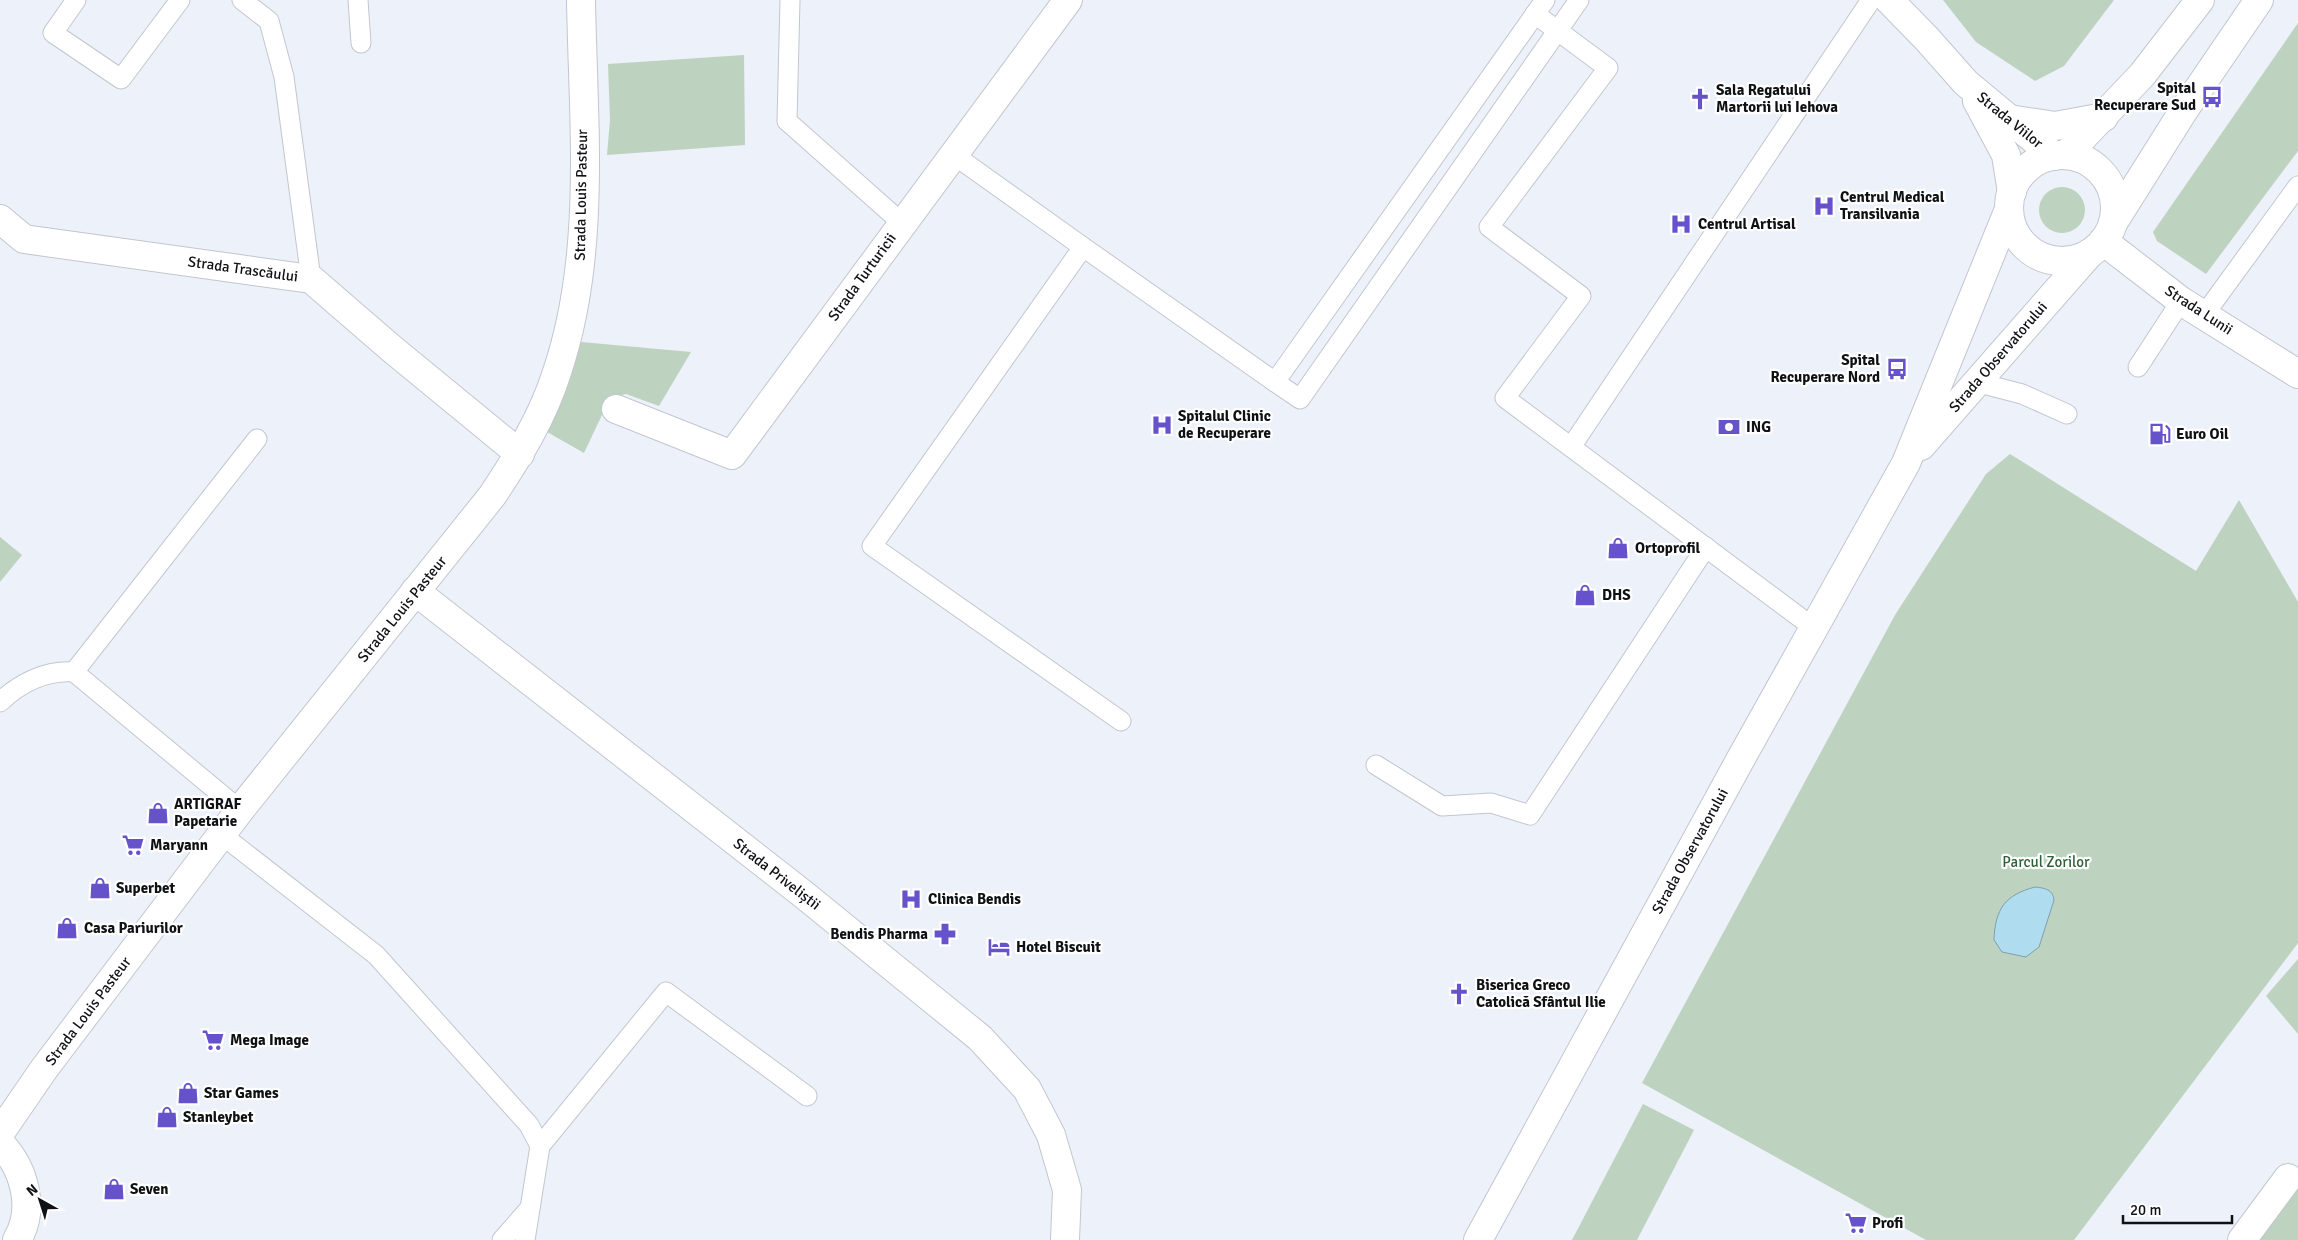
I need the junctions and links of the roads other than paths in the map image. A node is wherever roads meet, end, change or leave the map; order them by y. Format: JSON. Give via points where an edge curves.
{"nodes":[{"id":1,"x":76,"y":0,"type":"edge"},
{"id":2,"x":180,"y":0,"type":"edge"},
{"id":3,"x":242,"y":0,"type":"edge"},
{"id":4,"x":358,"y":0,"type":"edge"},
{"id":5,"x":581,"y":0,"type":"edge"},
{"id":6,"x":790,"y":0,"type":"edge"},
{"id":7,"x":1068,"y":0,"type":"edge"},
{"id":8,"x":1579,"y":0,"type":"edge"},
{"id":9,"x":1871,"y":0,"type":"edge"},
{"id":10,"x":1889,"y":0,"type":"edge"},
{"id":11,"x":2200,"y":0,"type":"edge"},
{"id":12,"x":2259,"y":0,"type":"edge"},
{"id":13,"x":1540,"y":7,"type":"edge"},
{"id":14,"x":1557,"y":30,"type":"junction"},
{"id":15,"x":361,"y":43,"type":"dead end"},
{"id":16,"x":1966,"y":83,"type":"junction"},
{"id":17,"x":2104,"y":117,"type":"junction"},
{"id":18,"x":2008,"y":119,"type":"junction"},
{"id":19,"x":1440,"y":149,"type":"junction"},
{"id":20,"x":954,"y":154,"type":"junction"},
{"id":21,"x":2060,"y":155,"type":"junction"},
{"id":22,"x":1462,"y":165,"type":"junction"},
{"id":23,"x":2298,"y":186,"type":"edge"},
{"id":24,"x":2010,"y":201,"type":"junction"},
{"id":25,"x":0,"y":219,"type":"edge"},
{"id":26,"x":902,"y":223,"type":"junction"},
{"id":27,"x":2102,"y":240,"type":"junction"},
{"id":28,"x":1083,"y":246,"type":"junction"},
{"id":29,"x":311,"y":279,"type":"junction"},
{"id":30,"x":2181,"y":301,"type":"junction"},
{"id":31,"x":2204,"y":315,"type":"junction"},
{"id":32,"x":2138,"y":367,"type":"dead end"},
{"id":33,"x":2298,"y":374,"type":"edge"},
{"id":34,"x":1275,"y":382,"type":"junction"},
{"id":35,"x":1976,"y":382,"type":"junction"},
{"id":36,"x":616,"y":408,"type":"dead end"},
{"id":37,"x":2067,"y":414,"type":"dead end"},
{"id":38,"x":256,"y":439,"type":"dead end"},
{"id":39,"x":1571,"y":447,"type":"junction"},
{"id":40,"x":520,"y":454,"type":"junction"},
{"id":41,"x":1906,"y":463,"type":"junction"},
{"id":42,"x":1706,"y":547,"type":"junction"},
{"id":43,"x":415,"y":591,"type":"junction"},
{"id":44,"x":1814,"y":628,"type":"junction"},
{"id":45,"x":74,"y":672,"type":"junction"},
{"id":46,"x":0,"y":702,"type":"edge"},
{"id":47,"x":1121,"y":721,"type":"dead end"},
{"id":48,"x":1376,"y":765,"type":"dead end"},
{"id":49,"x":240,"y":810,"type":"junction"},
{"id":50,"x":222,"y":835,"type":"junction"},
{"id":51,"x":807,"y":1096,"type":"dead end"},
{"id":52,"x":0,"y":1133,"type":"edge"},
{"id":53,"x":0,"y":1143,"type":"edge"},
{"id":54,"x":540,"y":1146,"type":"junction"},
{"id":55,"x":2288,"y":1178,"type":"dead end"},
{"id":56,"x":530,"y":1208,"type":"junction"},
{"id":57,"x":20,"y":1238,"type":"edge"},
{"id":58,"x":502,"y":1240,"type":"edge"},
{"id":59,"x":525,"y":1240,"type":"edge"},
{"id":60,"x":1065,"y":1240,"type":"edge"},
{"id":61,"x":1478,"y":1240,"type":"edge"},
{"id":62,"x":2242,"y":1240,"type":"edge"}],
"edges":[{"from":1,"to":2,"type":"lane","via":[[53,33],[121,79]]},
{"from":3,"to":29,"type":"lane","via":[[269,21],[284,77]]},
{"from":4,"to":15,"type":"lane"},
{"from":5,"to":40,"type":"street","name":"Strada Louis Pasteur","via":[[584,195],[581,260],[572,319],[557,373]]},
{"from":6,"to":26,"type":"lane","via":[[787,121]]},
{"from":7,"to":20,"type":"street","name":"Strada Turturicii"},
{"from":8,"to":14,"type":"lane"},
{"from":9,"to":39,"type":"lane"},
{"from":10,"to":16,"type":"street","name":"Strada Viilor"},
{"from":11,"to":17,"type":"street","via":[[2142,75]]},
{"from":12,"to":27,"type":"street","name":"Strada Observatorului"},
{"from":13,"to":14,"type":"lane"},
{"from":13,"to":19,"type":"lane"},
{"from":14,"to":22,"type":"lane"},
{"from":14,"to":39,"type":"lane","via":[[1608,68],[1489,227],[1581,296],[1505,398]]},
{"from":16,"to":18,"type":"street","name":"Strada Viilor"},
{"from":16,"to":24,"type":"street","name":"Strada Viilor","via":[[2006,154]]},
{"from":17,"to":18,"type":"street","via":[[2055,126]]},
{"from":17,"to":21,"type":"street"},
{"from":18,"to":21,"type":"street","name":"Strada Viilor"},
{"from":19,"to":22,"type":"lane"},
{"from":19,"to":34,"type":"lane"},
{"from":20,"to":26,"type":"street","name":"Strada Turturicii"},
{"from":20,"to":28,"type":"lane"},
{"from":21,"to":24,"type":"street","via":[[2038,161],[2023,172]]},
{"from":21,"to":27,"type":"street","via":[[2089,163],[2106,180],[2113,194],[2114,211]]},
{"from":22,"to":34,"type":"lane","via":[[1300,398]]},
{"from":23,"to":31,"type":"lane"},
{"from":24,"to":27,"type":"street","via":[[2011,225],[2019,240],[2044,258],[2061,262],[2077,259]]},
{"from":24,"to":41,"type":"street","name":"Strada Observatorului"},
{"from":25,"to":29,"type":"street","name":"Strada Trascăului","via":[[24,239]]},
{"from":26,"to":36,"type":"street","name":"Strada Turturicii","via":[[732,455]]},
{"from":27,"to":30,"type":"street","name":"Strada Lunii"},
{"from":27,"to":35,"type":"street","name":"Strada Observatorului"},
{"from":28,"to":34,"type":"lane"},
{"from":28,"to":47,"type":"lane","via":[[872,546]]},
{"from":29,"to":40,"type":"street","name":"Strada Trascăului"},
{"from":30,"to":31,"type":"street","name":"Strada Lunii"},
{"from":30,"to":32,"type":"lane"},
{"from":31,"to":33,"type":"street","name":"Strada Lunii"},
{"from":35,"to":37,"type":"lane","via":[[2022,394]]},
{"from":35,"to":41,"type":"street","name":"Strada Observatorului"},
{"from":38,"to":45,"type":"lane"},
{"from":39,"to":42,"type":"lane"},
{"from":40,"to":43,"type":"street","name":"Strada Louis Pasteur","via":[[462,534]]},
{"from":41,"to":44,"type":"street","name":"Strada Observatorului"},
{"from":42,"to":44,"type":"lane"},
{"from":42,"to":48,"type":"lane","via":[[1530,815],[1491,803],[1442,806]]},
{"from":43,"to":49,"type":"street","name":"Strada Louis Pasteur"},
{"from":43,"to":60,"type":"street","name":"Strada Priveliștii","via":[[803,894],[980,1038],[1027,1089],[1051,1135],[1067,1190]]},
{"from":44,"to":61,"type":"street","name":"Strada Observatorului"},
{"from":45,"to":46,"type":"lane","via":[[45,674],[15,688]]},
{"from":45,"to":49,"type":"lane"},
{"from":49,"to":50,"type":"street","name":"Strada Louis Pasteur"},
{"from":50,"to":52,"type":"street","name":"Strada Louis Pasteur","via":[[44,1069]]},
{"from":50,"to":54,"type":"lane","via":[[376,955],[529,1125]]},
{"from":51,"to":54,"type":"lane","via":[[666,992]]},
{"from":53,"to":57,"type":"street","via":[[21,1172],[26,1193],[26,1214]]},
{"from":54,"to":56,"type":"lane"},
{"from":55,"to":62,"type":"street"},
{"from":56,"to":58,"type":"lane"},
{"from":56,"to":59,"type":"lane"}]}
